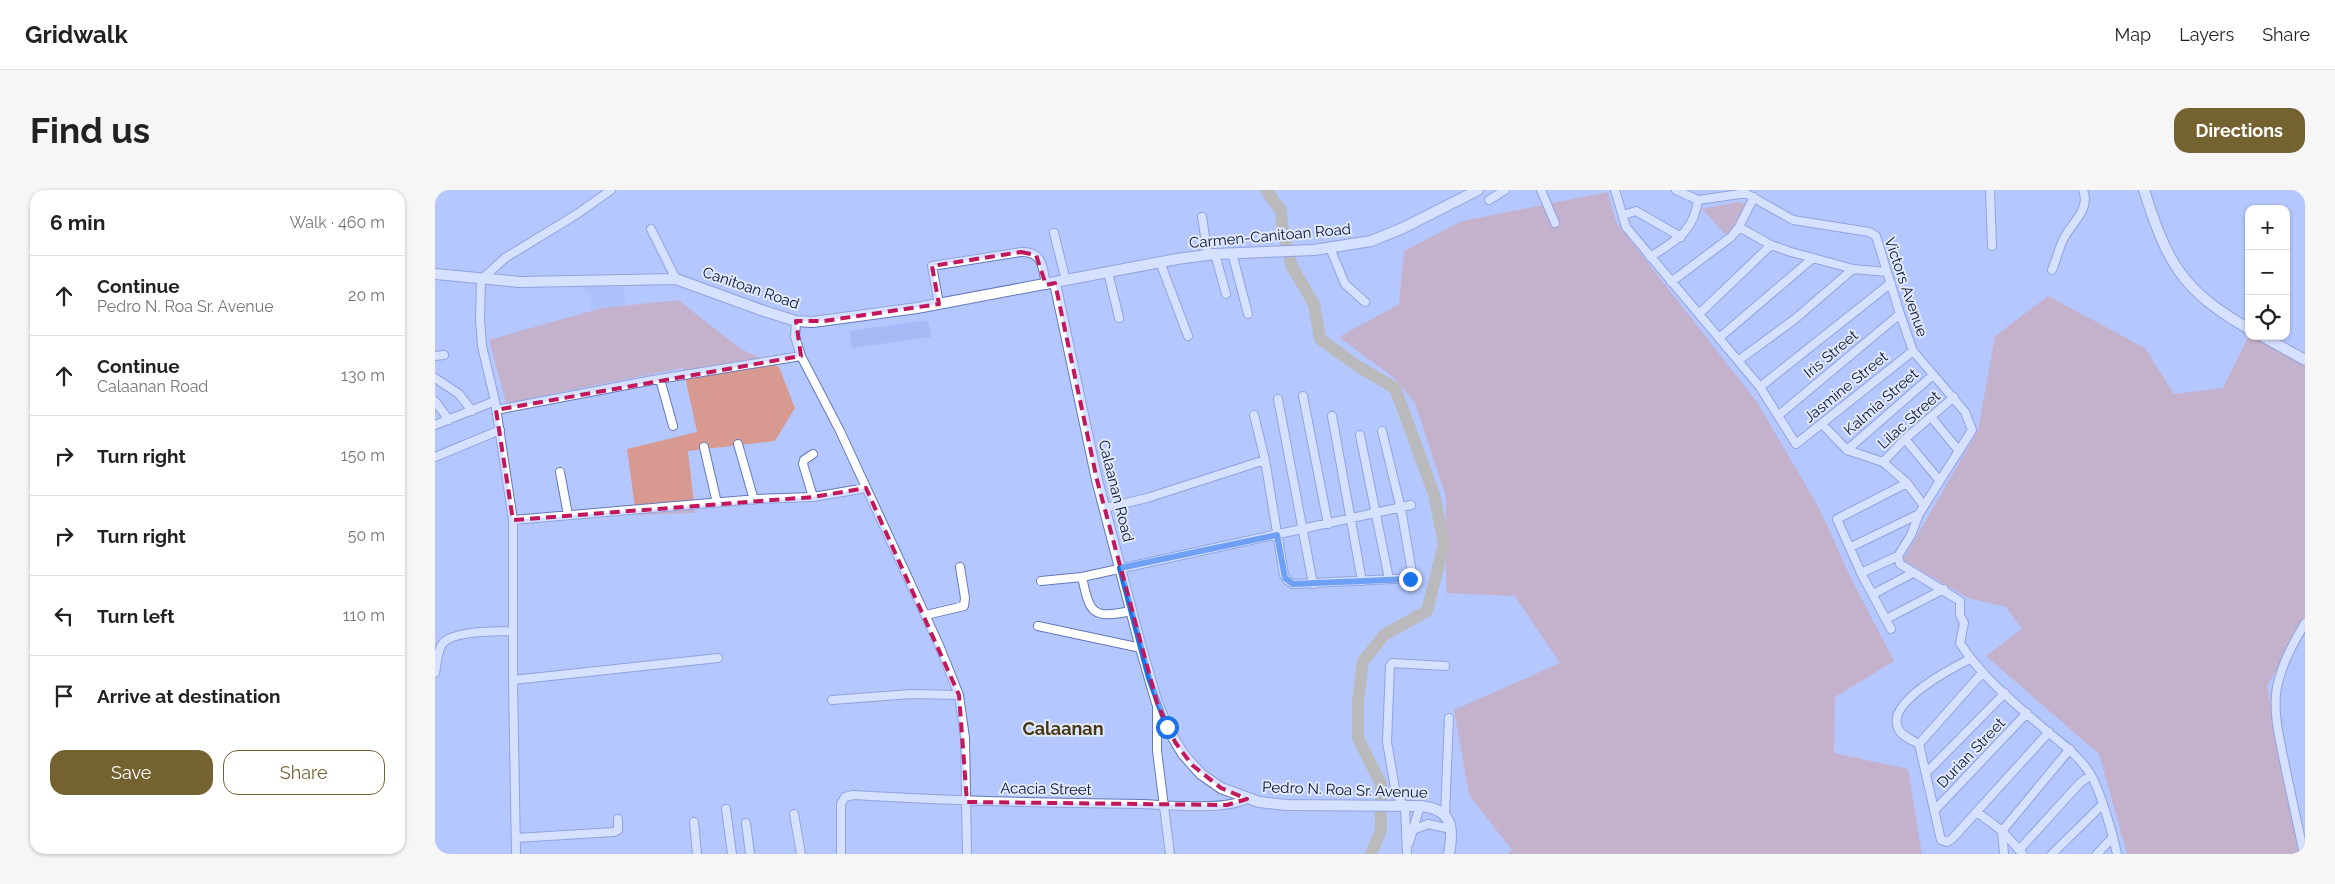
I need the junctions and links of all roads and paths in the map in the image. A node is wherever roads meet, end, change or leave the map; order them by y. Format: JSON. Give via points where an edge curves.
{"nodes":[{"id":1,"x":611,"y":190,"type":"edge"},
{"id":2,"x":1478,"y":190,"type":"edge"},
{"id":3,"x":1505,"y":190,"type":"edge"},
{"id":4,"x":1541,"y":190,"type":"edge"},
{"id":5,"x":1615,"y":190,"type":"edge"},
{"id":6,"x":1676,"y":190,"type":"edge"},
{"id":7,"x":1990,"y":190,"type":"edge"},
{"id":8,"x":2083,"y":190,"type":"edge"},
{"id":9,"x":2144,"y":190,"type":"edge"},
{"id":10,"x":1465,"y":193,"type":"edge"},
{"id":11,"x":1735,"y":193,"type":"edge"},
{"id":12,"x":1754,"y":197,"type":"junction"},
{"id":13,"x":1489,"y":200,"type":"dead end"},
{"id":14,"x":1698,"y":200,"type":"junction"},
{"id":15,"x":1623,"y":215,"type":"junction"},
{"id":16,"x":1202,"y":217,"type":"dead end"},
{"id":17,"x":1555,"y":223,"type":"dead end"},
{"id":18,"x":1739,"y":227,"type":"junction"},
{"id":19,"x":651,"y":229,"type":"dead end"},
{"id":20,"x":1054,"y":233,"type":"dead end"},
{"id":21,"x":1681,"y":237,"type":"junction"},
{"id":22,"x":1771,"y":245,"type":"junction"},
{"id":23,"x":1992,"y":246,"type":"dead end"},
{"id":24,"x":1330,"y":248,"type":"junction"},
{"id":25,"x":1232,"y":253,"type":"junction"},
{"id":26,"x":1211,"y":254,"type":"junction"},
{"id":27,"x":1651,"y":257,"type":"junction"},
{"id":28,"x":1813,"y":258,"type":"junction"},
{"id":29,"x":1160,"y":262,"type":"junction"},
{"id":30,"x":1853,"y":270,"type":"junction"},
{"id":31,"x":2052,"y":270,"type":"dead end"},
{"id":32,"x":1108,"y":272,"type":"junction"},
{"id":33,"x":1887,"y":272,"type":"junction"},
{"id":34,"x":435,"y":274,"type":"edge"},
{"id":35,"x":676,"y":279,"type":"junction"},
{"id":36,"x":481,"y":280,"type":"junction"},
{"id":37,"x":1066,"y":281,"type":"junction"},
{"id":38,"x":1671,"y":282,"type":"junction"},
{"id":39,"x":1891,"y":283,"type":"junction"},
{"id":40,"x":1050,"y":284,"type":"junction"},
{"id":41,"x":1226,"y":294,"type":"dead end"},
{"id":42,"x":1365,"y":302,"type":"dead end"},
{"id":43,"x":939,"y":304,"type":"junction"},
{"id":44,"x":1247,"y":314,"type":"dead end"},
{"id":45,"x":1699,"y":314,"type":"junction"},
{"id":46,"x":1900,"y":314,"type":"junction"},
{"id":47,"x":1119,"y":318,"type":"dead end"},
{"id":48,"x":796,"y":320,"type":"junction"},
{"id":49,"x":2245,"y":327,"type":"edge"},
{"id":50,"x":1188,"y":336,"type":"dead end"},
{"id":51,"x":1719,"y":338,"type":"junction"},
{"id":52,"x":2268,"y":340,"type":"edge"},
{"id":53,"x":1913,"y":351,"type":"junction"},
{"id":54,"x":445,"y":355,"type":"dead end"},
{"id":55,"x":435,"y":356,"type":"edge"},
{"id":56,"x":801,"y":356,"type":"junction"},
{"id":57,"x":1739,"y":360,"type":"junction"},
{"id":58,"x":2305,"y":360,"type":"edge"},
{"id":59,"x":1933,"y":375,"type":"junction"},
{"id":60,"x":435,"y":378,"type":"edge"},
{"id":61,"x":660,"y":379,"type":"junction"},
{"id":62,"x":1760,"y":386,"type":"junction"},
{"id":63,"x":1303,"y":396,"type":"dead end"},
{"id":64,"x":1954,"y":397,"type":"junction"},
{"id":65,"x":1278,"y":399,"type":"dead end"},
{"id":66,"x":435,"y":401,"type":"edge"},
{"id":67,"x":495,"y":401,"type":"junction"},
{"id":68,"x":496,"y":410,"type":"junction"},
{"id":69,"x":472,"y":411,"type":"junction"},
{"id":70,"x":1254,"y":415,"type":"dead end"},
{"id":71,"x":1779,"y":415,"type":"junction"},
{"id":72,"x":1332,"y":416,"type":"dead end"},
{"id":73,"x":1931,"y":417,"type":"junction"},
{"id":74,"x":449,"y":420,"type":"junction"},
{"id":75,"x":1823,"y":424,"type":"junction"},
{"id":76,"x":435,"y":425,"type":"edge"},
{"id":77,"x":673,"y":426,"type":"dead end"},
{"id":78,"x":500,"y":430,"type":"junction"},
{"id":79,"x":1382,"y":431,"type":"dead end"},
{"id":80,"x":1360,"y":435,"type":"dead end"},
{"id":81,"x":1905,"y":439,"type":"junction"},
{"id":82,"x":737,"y":444,"type":"dead end"},
{"id":83,"x":704,"y":446,"type":"dead end"},
{"id":84,"x":1847,"y":450,"type":"junction"},
{"id":85,"x":1959,"y":451,"type":"junction"},
{"id":86,"x":813,"y":454,"type":"dead end"},
{"id":87,"x":435,"y":457,"type":"edge"},
{"id":88,"x":1265,"y":460,"type":"junction"},
{"id":89,"x":1883,"y":462,"type":"junction"},
{"id":90,"x":560,"y":472,"type":"dead end"},
{"id":91,"x":1939,"y":480,"type":"junction"},
{"id":92,"x":1907,"y":483,"type":"junction"},
{"id":93,"x":866,"y":488,"type":"junction"},
{"id":94,"x":813,"y":497,"type":"junction"},
{"id":95,"x":754,"y":500,"type":"junction"},
{"id":96,"x":717,"y":503,"type":"junction"},
{"id":97,"x":1411,"y":506,"type":"dead end"},
{"id":98,"x":1924,"y":506,"type":"junction"},
{"id":99,"x":1105,"y":508,"type":"junction"},
{"id":100,"x":1401,"y":509,"type":"junction"},
{"id":101,"x":1377,"y":514,"type":"junction"},
{"id":102,"x":1919,"y":514,"type":"junction"},
{"id":103,"x":568,"y":515,"type":"junction"},
{"id":104,"x":1352,"y":519,"type":"junction"},
{"id":105,"x":513,"y":520,"type":"junction"},
{"id":106,"x":1327,"y":524,"type":"junction"},
{"id":107,"x":1303,"y":529,"type":"junction"},
{"id":108,"x":1277,"y":535,"type":"junction"},
{"id":109,"x":1851,"y":547,"type":"junction"},
{"id":110,"x":1898,"y":556,"type":"junction"},
{"id":111,"x":960,"y":567,"type":"dead end"},
{"id":112,"x":1120,"y":568,"type":"junction"},
{"id":113,"x":1861,"y":572,"type":"junction"},
{"id":114,"x":1913,"y":573,"type":"junction"},
{"id":115,"x":1081,"y":577,"type":"junction"},
{"id":116,"x":1389,"y":579,"type":"junction"},
{"id":117,"x":1041,"y":581,"type":"dead end"},
{"id":118,"x":1363,"y":581,"type":"junction"},
{"id":119,"x":1313,"y":584,"type":"junction"},
{"id":120,"x":1944,"y":589,"type":"junction"},
{"id":121,"x":1873,"y":594,"type":"junction"},
{"id":122,"x":1131,"y":611,"type":"junction"},
{"id":123,"x":925,"y":614,"type":"junction"},
{"id":124,"x":1886,"y":619,"type":"junction"},
{"id":125,"x":2305,"y":623,"type":"edge"},
{"id":126,"x":1038,"y":626,"type":"dead end"},
{"id":127,"x":1891,"y":629,"type":"dead end"},
{"id":128,"x":513,"y":631,"type":"junction"},
{"id":129,"x":1141,"y":648,"type":"junction"},
{"id":130,"x":718,"y":658,"type":"dead end"},
{"id":131,"x":1970,"y":659,"type":"junction"},
{"id":132,"x":1445,"y":666,"type":"dead end"},
{"id":133,"x":1983,"y":672,"type":"junction"},
{"id":134,"x":435,"y":673,"type":"edge"},
{"id":135,"x":513,"y":680,"type":"junction"},
{"id":136,"x":2005,"y":693,"type":"junction"},
{"id":137,"x":959,"y":694,"type":"junction"},
{"id":138,"x":831,"y":700,"type":"dead end"},
{"id":139,"x":1157,"y":703,"type":"junction"},
{"id":140,"x":2027,"y":713,"type":"junction"},
{"id":141,"x":1449,"y":718,"type":"dead end"},
{"id":142,"x":2049,"y":732,"type":"junction"},
{"id":143,"x":1919,"y":744,"type":"junction"},
{"id":144,"x":2070,"y":749,"type":"junction"},
{"id":145,"x":1927,"y":772,"type":"junction"},
{"id":146,"x":2091,"y":775,"type":"junction"},
{"id":147,"x":1247,"y":799,"type":"junction"},
{"id":148,"x":967,"y":802,"type":"junction"},
{"id":149,"x":1163,"y":805,"type":"junction"},
{"id":150,"x":2102,"y":805,"type":"junction"},
{"id":151,"x":1401,"y":806,"type":"junction"},
{"id":152,"x":1420,"y":806,"type":"junction"},
{"id":153,"x":726,"y":809,"type":"dead end"},
{"id":154,"x":1934,"y":811,"type":"junction"},
{"id":155,"x":1977,"y":812,"type":"junction"},
{"id":156,"x":794,"y":814,"type":"dead end"},
{"id":157,"x":1445,"y":815,"type":"junction"},
{"id":158,"x":618,"y":819,"type":"dead end"},
{"id":159,"x":694,"y":822,"type":"dead end"},
{"id":160,"x":746,"y":823,"type":"dead end"},
{"id":161,"x":1451,"y":829,"type":"junction"},
{"id":162,"x":1413,"y":830,"type":"junction"},
{"id":163,"x":2001,"y":831,"type":"junction"},
{"id":164,"x":2113,"y":837,"type":"junction"},
{"id":165,"x":516,"y":838,"type":"junction"},
{"id":166,"x":1407,"y":852,"type":"edge"},
{"id":167,"x":2020,"y":852,"type":"edge"},
{"id":168,"x":516,"y":854,"type":"edge"},
{"id":169,"x":697,"y":854,"type":"edge"},
{"id":170,"x":732,"y":854,"type":"edge"},
{"id":171,"x":750,"y":854,"type":"edge"},
{"id":172,"x":801,"y":854,"type":"edge"},
{"id":173,"x":841,"y":854,"type":"edge"},
{"id":174,"x":967,"y":854,"type":"edge"},
{"id":175,"x":1170,"y":854,"type":"edge"},
{"id":176,"x":1449,"y":854,"type":"edge"},
{"id":177,"x":2004,"y":854,"type":"edge"},
{"id":178,"x":2052,"y":854,"type":"edge"},
{"id":179,"x":2097,"y":854,"type":"edge"},
{"id":180,"x":2117,"y":854,"type":"edge"},
{"id":181,"x":2304,"y":854,"type":"edge"}],
"edges":[{"from":1,"to":36,"type":"street","via":[[505,258]]},
{"from":2,"to":10,"type":"main road","name":"Carmen-Canitoan Road"},
{"from":3,"to":13,"type":"street"},
{"from":4,"to":17,"type":"street"},
{"from":5,"to":15,"type":"street"},
{"from":6,"to":14,"type":"street"},
{"from":7,"to":23,"type":"street"},
{"from":8,"to":31,"type":"street","via":[[2084,208],[2064,239]]},
{"from":9,"to":49,"type":"main road","via":[[2165,250],[2176,268],[2208,302]]},
{"from":10,"to":24,"type":"main road","name":"Carmen-Canitoan Road","via":[[1389,234],[1371,241]]},
{"from":11,"to":12,"type":"street","name":"Victors Avenue"},
{"from":11,"to":14,"type":"street","name":"Victors Avenue"},
{"from":12,"to":18,"type":"street"},
{"from":12,"to":33,"type":"street","name":"Victors Avenue","via":[[1793,220],[1873,234],[1879,242]]},
{"from":14,"to":21,"type":"street","via":[[1690,227]]},
{"from":15,"to":21,"type":"street","via":[[1636,211]]},
{"from":15,"to":27,"type":"street","via":[[1626,227]]},
{"from":16,"to":26,"type":"street"},
{"from":18,"to":22,"type":"street"},
{"from":18,"to":38,"type":"street","via":[[1731,237]]},
{"from":19,"to":35,"type":"street"},
{"from":20,"to":37,"type":"street"},
{"from":21,"to":27,"type":"street"},
{"from":22,"to":28,"type":"street"},
{"from":22,"to":45,"type":"street"},
{"from":24,"to":25,"type":"main road","name":"Carmen-Canitoan Road"},
{"from":24,"to":42,"type":"street","via":[[1345,284]]},
{"from":25,"to":26,"type":"main road","name":"Carmen-Canitoan Road"},
{"from":25,"to":44,"type":"street"},
{"from":26,"to":29,"type":"main road","name":"Carmen-Canitoan Road"},
{"from":26,"to":41,"type":"street"},
{"from":27,"to":38,"type":"street"},
{"from":28,"to":30,"type":"street"},
{"from":28,"to":51,"type":"street"},
{"from":29,"to":32,"type":"main road","name":"Carmen-Canitoan Road"},
{"from":29,"to":50,"type":"street"},
{"from":30,"to":33,"type":"street"},
{"from":30,"to":57,"type":"street","via":[[1795,319]]},
{"from":32,"to":37,"type":"main road","name":"Carmen-Canitoan Road"},
{"from":32,"to":47,"type":"street"},
{"from":33,"to":39,"type":"street","name":"Victors Avenue"},
{"from":34,"to":36,"type":"main road","name":"Canitoan Road"},
{"from":35,"to":36,"type":"main road","name":"Canitoan Road","via":[[560,283]]},
{"from":35,"to":48,"type":"main road","name":"Canitoan Road"},
{"from":36,"to":67,"type":"street","via":[[482,346]]},
{"from":37,"to":40,"type":"main road","name":"Carmen-Canitoan Road"},
{"from":38,"to":45,"type":"street"},
{"from":39,"to":46,"type":"street","name":"Victors Avenue"},
{"from":39,"to":62,"type":"street"},
{"from":40,"to":43,"type":"main road","name":"Canitoan Road"},
{"from":40,"to":43,"type":"street","via":[[1041,260],[1032,252],[932,266]]},
{"from":40,"to":99,"type":"main road","name":"Calaanan Road"},
{"from":43,"to":48,"type":"main road","name":"Canitoan Road","via":[[824,321]]},
{"from":45,"to":51,"type":"street"},
{"from":46,"to":53,"type":"street","name":"Victors Avenue"},
{"from":46,"to":71,"type":"street","name":"Iris Street"},
{"from":48,"to":56,"type":"street","via":[[795,337]]},
{"from":51,"to":57,"type":"street"},
{"from":52,"to":58,"type":"main road"},
{"from":53,"to":59,"type":"street","name":"Victors Avenue"},
{"from":53,"to":75,"type":"street","name":"Jasmine Street"},
{"from":54,"to":55,"type":"street"},
{"from":56,"to":61,"type":"street"},
{"from":56,"to":93,"type":"street"},
{"from":57,"to":62,"type":"street"},
{"from":59,"to":64,"type":"street","name":"Victors Avenue"},
{"from":59,"to":84,"type":"street","name":"Kalmia Street"},
{"from":60,"to":69,"type":"street","via":[[459,394]]},
{"from":61,"to":68,"type":"street"},
{"from":61,"to":77,"type":"street"},
{"from":62,"to":71,"type":"street"},
{"from":63,"to":106,"type":"street"},
{"from":64,"to":73,"type":"street","name":"Lilac Street"},
{"from":64,"to":85,"type":"street","name":"Victors Avenue","via":[[1968,416],[1972,430]]},
{"from":65,"to":107,"type":"street"},
{"from":66,"to":74,"type":"street"},
{"from":67,"to":68,"type":"street"},
{"from":67,"to":69,"type":"street"},
{"from":68,"to":78,"type":"street"},
{"from":69,"to":74,"type":"street"},
{"from":70,"to":88,"type":"street"},
{"from":71,"to":75,"type":"street","name":"Jasmine Street","via":[[1796,444]]},
{"from":72,"to":104,"type":"street"},
{"from":73,"to":81,"type":"street","name":"Lilac Street"},
{"from":73,"to":85,"type":"street"},
{"from":74,"to":76,"type":"street"},
{"from":75,"to":84,"type":"street"},
{"from":78,"to":87,"type":"street"},
{"from":78,"to":105,"type":"street"},
{"from":79,"to":100,"type":"street"},
{"from":80,"to":101,"type":"street"},
{"from":81,"to":89,"type":"street","name":"Lilac Street"},
{"from":81,"to":91,"type":"street"},
{"from":82,"to":95,"type":"street"},
{"from":83,"to":96,"type":"street"},
{"from":84,"to":89,"type":"street"},
{"from":85,"to":91,"type":"street","name":"Victors Avenue"},
{"from":86,"to":94,"type":"street","via":[[803,464]]},
{"from":88,"to":99,"type":"street"},
{"from":88,"to":108,"type":"street"},
{"from":89,"to":92,"type":"street"},
{"from":90,"to":103,"type":"street"},
{"from":91,"to":98,"type":"street","name":"Victors Avenue"},
{"from":92,"to":98,"type":"street"},
{"from":92,"to":109,"type":"street","via":[[1837,519]]},
{"from":93,"to":94,"type":"street"},
{"from":93,"to":123,"type":"street"},
{"from":94,"to":95,"type":"street"},
{"from":95,"to":96,"type":"street"},
{"from":96,"to":103,"type":"street"},
{"from":97,"to":100,"type":"street"},
{"from":98,"to":102,"type":"street","name":"Victors Avenue"},
{"from":99,"to":112,"type":"main road","name":"Calaanan Road"},
{"from":100,"to":101,"type":"street"},
{"from":100,"to":116,"type":"street","via":[[1413,577]]},
{"from":101,"to":104,"type":"street"},
{"from":101,"to":116,"type":"street"},
{"from":102,"to":109,"type":"street"},
{"from":102,"to":110,"type":"street","name":"Victors Avenue"},
{"from":103,"to":105,"type":"street"},
{"from":104,"to":106,"type":"street"},
{"from":104,"to":118,"type":"street"},
{"from":105,"to":128,"type":"street"},
{"from":106,"to":107,"type":"street"},
{"from":107,"to":108,"type":"street"},
{"from":107,"to":119,"type":"street"},
{"from":108,"to":112,"type":"street"},
{"from":108,"to":119,"type":"street","via":[[1287,580],[1293,584]]},
{"from":109,"to":113,"type":"street"},
{"from":110,"to":113,"type":"street"},
{"from":110,"to":114,"type":"street","via":[[1899,564]]},
{"from":111,"to":123,"type":"street","via":[[964,606]]},
{"from":112,"to":115,"type":"street"},
{"from":112,"to":122,"type":"main road","name":"Calaanan Road"},
{"from":113,"to":121,"type":"street"},
{"from":114,"to":120,"type":"street"},
{"from":114,"to":121,"type":"street"},
{"from":115,"to":117,"type":"street"},
{"from":115,"to":122,"type":"street","via":[[1089,604],[1099,614],[1106,616]]},
{"from":116,"to":118,"type":"street"},
{"from":118,"to":119,"type":"street"},
{"from":120,"to":124,"type":"street"},
{"from":120,"to":131,"type":"street","via":[[1960,601],[1959,615],[1964,623],[1959,644]]},
{"from":121,"to":124,"type":"street"},
{"from":122,"to":129,"type":"main road","name":"Calaanan Road"},
{"from":123,"to":137,"type":"street"},
{"from":124,"to":127,"type":"street"},
{"from":125,"to":181,"type":"street","via":[[2281,671],[2276,709]]},
{"from":126,"to":129,"type":"street"},
{"from":128,"to":134,"type":"street","via":[[459,634],[443,642]]},
{"from":128,"to":135,"type":"street"},
{"from":129,"to":139,"type":"main road","name":"Calaanan Road"},
{"from":130,"to":135,"type":"street"},
{"from":131,"to":133,"type":"street"},
{"from":131,"to":143,"type":"street","via":[[1921,687],[1901,710],[1896,719],[1901,734]]},
{"from":132,"to":151,"type":"street","via":[[1392,663],[1390,666],[1387,742]]},
{"from":133,"to":136,"type":"street"},
{"from":133,"to":143,"type":"street"},
{"from":135,"to":165,"type":"street"},
{"from":136,"to":140,"type":"street"},
{"from":136,"to":145,"type":"street"},
{"from":137,"to":138,"type":"street"},
{"from":137,"to":148,"type":"street","via":[[965,738]]},
{"from":139,"to":147,"type":"main road","name":"Pedro N. Roa Sr. Avenue","via":[[1175,742],[1191,764],[1221,788]]},
{"from":139,"to":149,"type":"street","via":[[1156,729]]},
{"from":140,"to":142,"type":"street"},
{"from":140,"to":154,"type":"street","name":"Durian Street"},
{"from":141,"to":157,"type":"street"},
{"from":142,"to":144,"type":"street"},
{"from":142,"to":155,"type":"street"},
{"from":143,"to":145,"type":"street"},
{"from":144,"to":146,"type":"street"},
{"from":144,"to":163,"type":"street"},
{"from":145,"to":154,"type":"street"},
{"from":146,"to":150,"type":"street"},
{"from":146,"to":167,"type":"street"},
{"from":147,"to":149,"type":"street","name":"Acacia Street","via":[[1227,805]]},
{"from":147,"to":151,"type":"main road","name":"Pedro N. Roa Sr. Avenue","via":[[1286,805]]},
{"from":148,"to":149,"type":"street","name":"Acacia Street"},
{"from":148,"to":173,"type":"street","name":"Acacia Street","via":[[845,797],[841,804]]},
{"from":148,"to":174,"type":"street"},
{"from":149,"to":175,"type":"street"},
{"from":150,"to":164,"type":"street"},
{"from":150,"to":178,"type":"street"},
{"from":151,"to":152,"type":"main road","name":"Pedro N. Roa Sr. Avenue"},
{"from":151,"to":166,"type":"street"},
{"from":152,"to":157,"type":"main road","name":"Pedro N. Roa Sr. Avenue","via":[[1437,809]]},
{"from":152,"to":162,"type":"street"},
{"from":153,"to":170,"type":"street"},
{"from":154,"to":155,"type":"street","via":[[1941,840],[1947,842]]},
{"from":155,"to":163,"type":"street"},
{"from":156,"to":172,"type":"street"},
{"from":157,"to":161,"type":"main road","name":"Pedro N. Roa Sr. Avenue"},
{"from":158,"to":165,"type":"street","via":[[618,830],[614,832]]},
{"from":159,"to":169,"type":"street"},
{"from":160,"to":171,"type":"street"},
{"from":161,"to":162,"type":"street","via":[[1428,824]]},
{"from":161,"to":176,"type":"main road","name":"Pedro N. Roa Sr. Avenue"},
{"from":162,"to":166,"type":"street"},
{"from":163,"to":167,"type":"street"},
{"from":163,"to":177,"type":"street"},
{"from":164,"to":179,"type":"street"},
{"from":164,"to":180,"type":"street"},
{"from":165,"to":168,"type":"street"}]}
